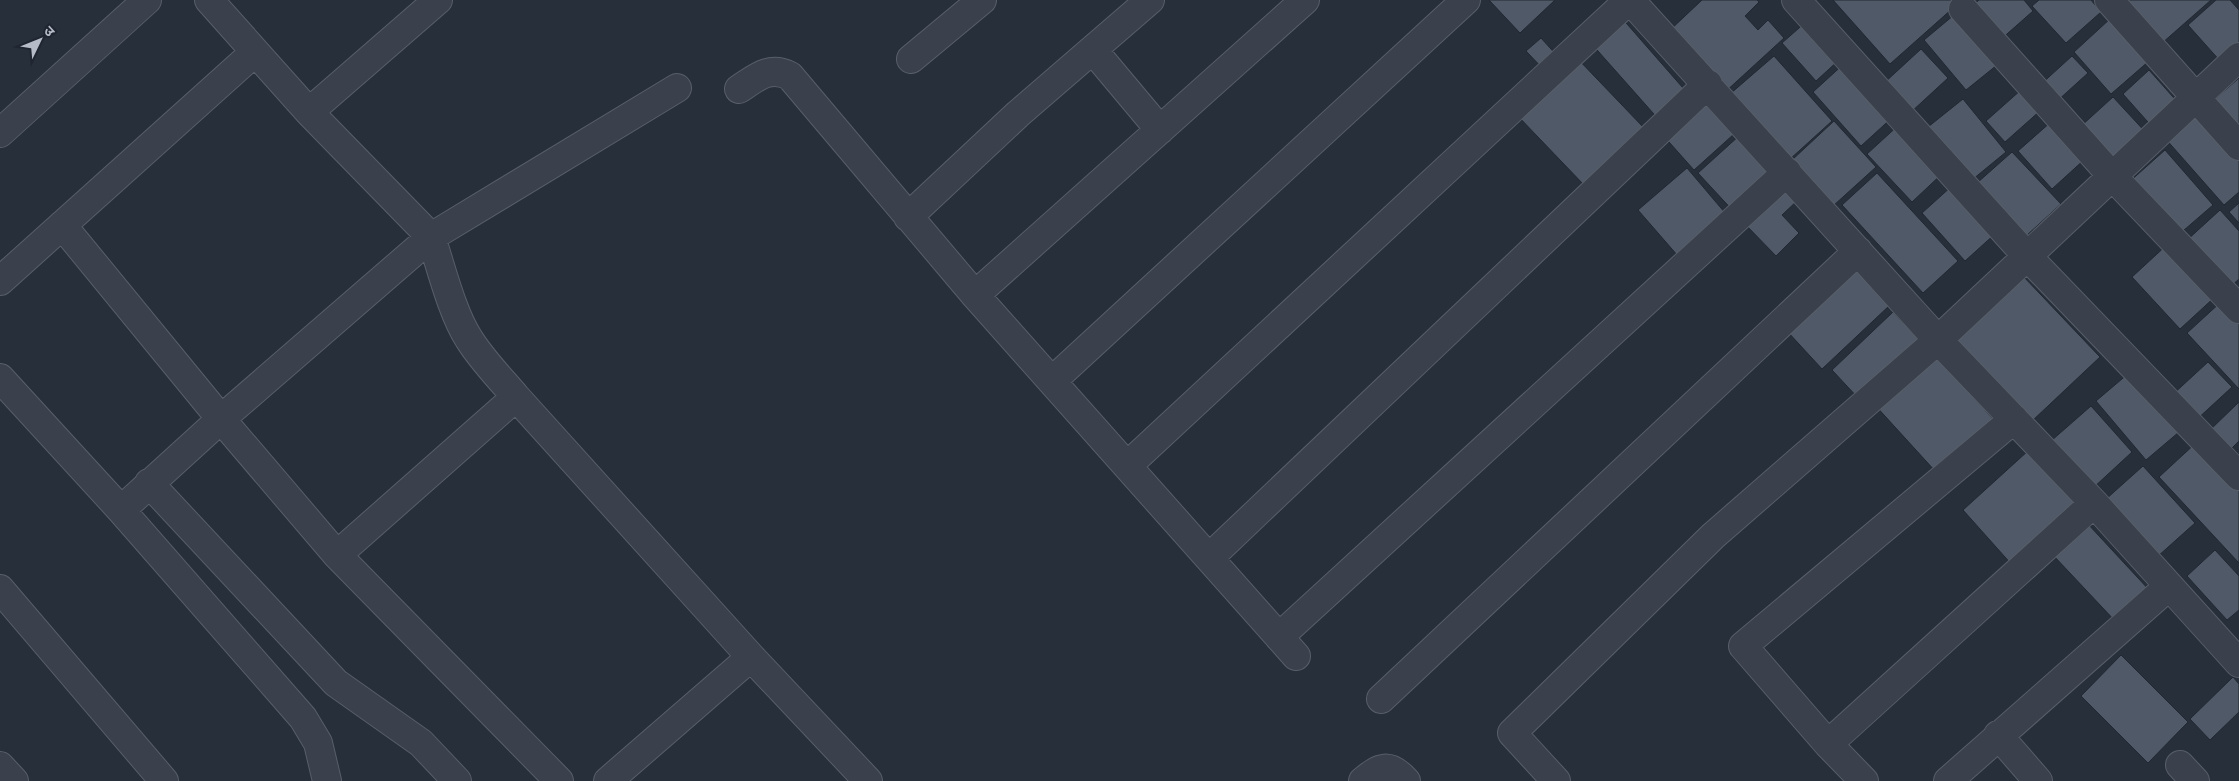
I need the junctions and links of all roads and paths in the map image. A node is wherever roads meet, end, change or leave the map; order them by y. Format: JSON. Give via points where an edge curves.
{"nodes":[{"id":1,"x":147,"y":0,"type":"edge"},
{"id":2,"x":209,"y":0,"type":"edge"},
{"id":3,"x":438,"y":0,"type":"edge"},
{"id":4,"x":982,"y":0,"type":"edge"},
{"id":5,"x":1150,"y":0,"type":"edge"},
{"id":6,"x":1305,"y":0,"type":"edge"},
{"id":7,"x":1466,"y":0,"type":"edge"},
{"id":8,"x":1629,"y":0,"type":"edge"},
{"id":9,"x":1796,"y":0,"type":"edge"},
{"id":10,"x":2109,"y":0,"type":"edge"},
{"id":11,"x":1963,"y":10,"type":"dead end"},
{"id":12,"x":1093,"y":50,"type":"junction"},
{"id":13,"x":256,"y":52,"type":"junction"},
{"id":14,"x":2239,"y":57,"type":"edge"},
{"id":15,"x":911,"y":59,"type":"dead end"},
{"id":16,"x":1708,"y":84,"type":"junction"},
{"id":17,"x":677,"y":88,"type":"dead end"},
{"id":18,"x":739,"y":89,"type":"dead end"},
{"id":19,"x":2196,"y":98,"type":"junction"},
{"id":20,"x":309,"y":112,"type":"junction"},
{"id":21,"x":1160,"y":130,"type":"junction"},
{"id":22,"x":0,"y":133,"type":"edge"},
{"id":23,"x":2239,"y":146,"type":"edge"},
{"id":24,"x":1787,"y":172,"type":"junction"},
{"id":25,"x":2113,"y":177,"type":"junction"},
{"id":26,"x":908,"y":217,"type":"junction"},
{"id":27,"x":62,"y":225,"type":"junction"},
{"id":28,"x":431,"y":237,"type":"junction"},
{"id":29,"x":1858,"y":251,"type":"junction"},
{"id":30,"x":2028,"y":256,"type":"junction"},
{"id":31,"x":0,"y":281,"type":"edge"},
{"id":32,"x":975,"y":295,"type":"junction"},
{"id":33,"x":2239,"y":309,"type":"edge"},
{"id":34,"x":1938,"y":340,"type":"junction"},
{"id":35,"x":0,"y":378,"type":"edge"},
{"id":36,"x":1052,"y":382,"type":"junction"},
{"id":37,"x":516,"y":397,"type":"junction"},
{"id":38,"x":221,"y":419,"type":"junction"},
{"id":39,"x":2014,"y":419,"type":"junction"},
{"id":40,"x":1127,"y":466,"type":"junction"},
{"id":41,"x":2239,"y":476,"type":"edge"},
{"id":42,"x":150,"y":483,"type":"junction"},
{"id":43,"x":2094,"y":503,"type":"junction"},
{"id":44,"x":121,"y":510,"type":"junction"},
{"id":45,"x":337,"y":555,"type":"junction"},
{"id":46,"x":1209,"y":558,"type":"junction"},
{"id":47,"x":2168,"y":586,"type":"junction"},
{"id":48,"x":0,"y":589,"type":"edge"},
{"id":49,"x":751,"y":657,"type":"junction"},
{"id":50,"x":2239,"y":663,"type":"edge"},
{"id":51,"x":1382,"y":699,"type":"dead end"},
{"id":52,"x":1998,"y":735,"type":"junction"},
{"id":53,"x":1828,"y":744,"type":"junction"},
{"id":54,"x":0,"y":766,"type":"edge"},
{"id":55,"x":866,"y":780,"type":"edge"},
{"id":56,"x":14,"y":781,"type":"edge"},
{"id":57,"x":164,"y":781,"type":"edge"},
{"id":58,"x":327,"y":781,"type":"edge"},
{"id":59,"x":457,"y":781,"type":"edge"},
{"id":60,"x":558,"y":781,"type":"edge"},
{"id":61,"x":608,"y":781,"type":"edge"},
{"id":62,"x":1363,"y":781,"type":"edge"},
{"id":63,"x":1406,"y":781,"type":"edge"},
{"id":64,"x":1556,"y":781,"type":"edge"},
{"id":65,"x":1864,"y":781,"type":"edge"},
{"id":66,"x":1948,"y":781,"type":"edge"},
{"id":67,"x":2038,"y":781,"type":"edge"}],
"edges":[{"from":1,"to":22,"type":"street"},
{"from":2,"to":13,"type":"street"},
{"from":3,"to":20,"type":"street"},
{"from":4,"to":15,"type":"street"},
{"from":5,"to":12,"type":"street"},
{"from":6,"to":21,"type":"street"},
{"from":7,"to":36,"type":"street"},
{"from":8,"to":16,"type":"street"},
{"from":8,"to":40,"type":"street"},
{"from":9,"to":30,"type":"street"},
{"from":10,"to":19,"type":"street"},
{"from":11,"to":25,"type":"street"},
{"from":12,"to":21,"type":"street"},
{"from":12,"to":26,"type":"street","via":[[1018,114]]},
{"from":13,"to":20,"type":"street"},
{"from":13,"to":27,"type":"street"},
{"from":14,"to":19,"type":"street"},
{"from":16,"to":24,"type":"street"},
{"from":16,"to":46,"type":"street"},
{"from":17,"to":28,"type":"street"},
{"from":18,"to":26,"type":"street","via":[[772,70],[790,76]]},
{"from":19,"to":23,"type":"street"},
{"from":19,"to":25,"type":"street"},
{"from":20,"to":28,"type":"street"},
{"from":21,"to":32,"type":"street"},
{"from":24,"to":29,"type":"street"},
{"from":24,"to":46,"type":"street","via":[[1287,647]]},
{"from":25,"to":30,"type":"street"},
{"from":25,"to":33,"type":"street"},
{"from":26,"to":32,"type":"street"},
{"from":27,"to":31,"type":"street"},
{"from":27,"to":38,"type":"street"},
{"from":28,"to":37,"type":"street","via":[[460,323]]},
{"from":28,"to":38,"type":"street"},
{"from":29,"to":34,"type":"street"},
{"from":29,"to":51,"type":"street"},
{"from":30,"to":34,"type":"street"},
{"from":30,"to":41,"type":"street"},
{"from":32,"to":36,"type":"street"},
{"from":34,"to":39,"type":"street"},
{"from":34,"to":64,"type":"street","via":[[1713,536],[1512,733]]},
{"from":35,"to":44,"type":"street"},
{"from":36,"to":40,"type":"street"},
{"from":37,"to":45,"type":"street"},
{"from":37,"to":49,"type":"street"},
{"from":38,"to":42,"type":"street"},
{"from":38,"to":45,"type":"street"},
{"from":39,"to":43,"type":"street"},
{"from":39,"to":53,"type":"street","via":[[1743,646]]},
{"from":40,"to":46,"type":"street"},
{"from":42,"to":44,"type":"street"},
{"from":42,"to":59,"type":"street","via":[[336,683],[421,743]]},
{"from":43,"to":47,"type":"street"},
{"from":43,"to":53,"type":"street"},
{"from":44,"to":58,"type":"street","via":[[303,718],[318,743]]},
{"from":45,"to":60,"type":"street"},
{"from":47,"to":50,"type":"street"},
{"from":47,"to":52,"type":"street"},
{"from":48,"to":57,"type":"street"},
{"from":49,"to":55,"type":"street"},
{"from":49,"to":61,"type":"street"},
{"from":52,"to":66,"type":"street"},
{"from":52,"to":67,"type":"street"},
{"from":53,"to":65,"type":"street"},
{"from":54,"to":56,"type":"street"},
{"from":62,"to":63,"type":"street","via":[[1376,770],[1384,768],[1391,769]]}]}
